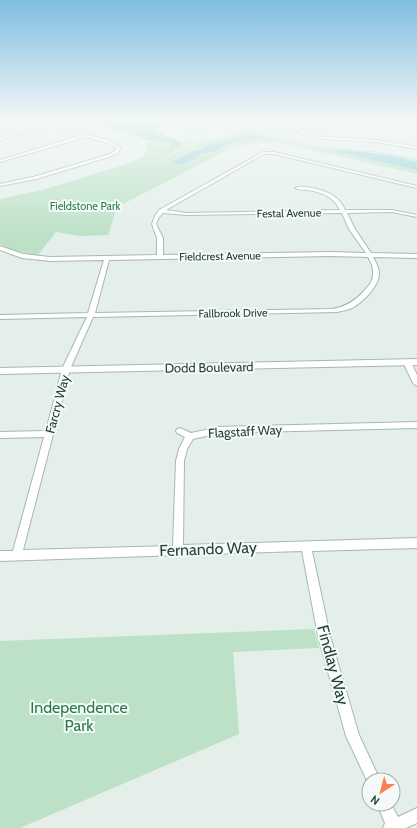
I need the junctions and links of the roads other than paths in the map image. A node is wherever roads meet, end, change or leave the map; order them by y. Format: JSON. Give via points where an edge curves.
{"nodes":[{"id":1,"x":92,"y":161,"type":"edge"},
{"id":2,"x":248,"y":161,"type":"edge"},
{"id":3,"x":304,"y":161,"type":"edge"},
{"id":4,"x":0,"y":185,"type":"edge"},
{"id":5,"x":417,"y":187,"type":"edge"},
{"id":6,"x":297,"y":188,"type":"dead end"},
{"id":7,"x":161,"y":211,"type":"junction"},
{"id":8,"x":343,"y":212,"type":"junction"},
{"id":9,"x":417,"y":216,"type":"edge"},
{"id":10,"x":0,"y":248,"type":"edge"},
{"id":11,"x":369,"y":255,"type":"junction"},
{"id":12,"x":417,"y":256,"type":"edge"},
{"id":13,"x":160,"y":257,"type":"junction"},
{"id":14,"x":107,"y":258,"type":"junction"},
{"id":15,"x":91,"y":315,"type":"junction"},
{"id":16,"x":0,"y":317,"type":"edge"},
{"id":17,"x":407,"y":362,"type":"junction"},
{"id":18,"x":417,"y":362,"type":"edge"},
{"id":19,"x":66,"y":370,"type":"junction"},
{"id":20,"x":0,"y":371,"type":"edge"},
{"id":21,"x":417,"y":384,"type":"edge"},
{"id":22,"x":417,"y":425,"type":"edge"},
{"id":23,"x":180,"y":431,"type":"dead end"},
{"id":24,"x":49,"y":434,"type":"junction"},
{"id":25,"x":0,"y":435,"type":"edge"},
{"id":26,"x":190,"y":436,"type":"junction"},
{"id":27,"x":417,"y":543,"type":"edge"},
{"id":28,"x":306,"y":546,"type":"junction"},
{"id":29,"x":178,"y":550,"type":"junction"},
{"id":30,"x":17,"y":555,"type":"junction"},
{"id":31,"x":0,"y":556,"type":"edge"},
{"id":32,"x":370,"y":772,"type":"edge"},
{"id":33,"x":387,"y":812,"type":"edge"},
{"id":34,"x":417,"y":815,"type":"edge"},
{"id":35,"x":392,"y":827,"type":"edge"}],
"edges":[{"from":1,"to":4,"type":"street"},
{"from":2,"to":7,"type":"street"},
{"from":3,"to":5,"type":"street"},
{"from":6,"to":8,"type":"street","name":"Fallbrook Drive","via":[[305,188],[331,197]]},
{"from":7,"to":8,"type":"street","name":"Festal Avenue","via":[[186,214]]},
{"from":7,"to":13,"type":"street","via":[[156,216],[154,224],[160,238]]},
{"from":8,"to":9,"type":"street","name":"Festal Avenue","via":[[392,211]]},
{"from":8,"to":11,"type":"street","name":"Fallbrook Drive"},
{"from":10,"to":14,"type":"street","name":"Fieldcrest Avenue","via":[[22,256],[50,259]]},
{"from":11,"to":12,"type":"street","name":"Fieldcrest Avenue"},
{"from":11,"to":13,"type":"street","name":"Fieldcrest Avenue"},
{"from":11,"to":15,"type":"street","name":"Fallbrook Drive","via":[[376,271],[375,280],[353,305],[340,310]]},
{"from":13,"to":14,"type":"street","name":"Fieldcrest Avenue"},
{"from":14,"to":15,"type":"street","name":"Farcry Way"},
{"from":15,"to":16,"type":"street","name":"Fallbrook Drive"},
{"from":15,"to":19,"type":"street","name":"Farcry Way"},
{"from":17,"to":18,"type":"street","name":"Dodd Boulevard"},
{"from":17,"to":19,"type":"street","name":"Dodd Boulevard"},
{"from":17,"to":21,"type":"street"},
{"from":19,"to":20,"type":"street","name":"Dodd Boulevard"},
{"from":19,"to":24,"type":"street","name":"Farcry Way"},
{"from":22,"to":26,"type":"street","name":"Flagstaff Way","via":[[219,430]]},
{"from":23,"to":26,"type":"street"},
{"from":24,"to":25,"type":"street"},
{"from":24,"to":30,"type":"street","name":"Farcry Way"},
{"from":26,"to":29,"type":"street","name":"Flagstaff Way","via":[[183,448],[180,462]]},
{"from":27,"to":28,"type":"street","name":"Fernando Way"},
{"from":28,"to":29,"type":"street","name":"Fernando Way"},
{"from":28,"to":32,"type":"street","name":"Findlay Way","via":[[324,636],[351,729]]},
{"from":29,"to":30,"type":"street","name":"Fernando Way"},
{"from":30,"to":31,"type":"street","name":"Fernando Way"},
{"from":33,"to":35,"type":"street"},
{"from":34,"to":35,"type":"street"}]}
